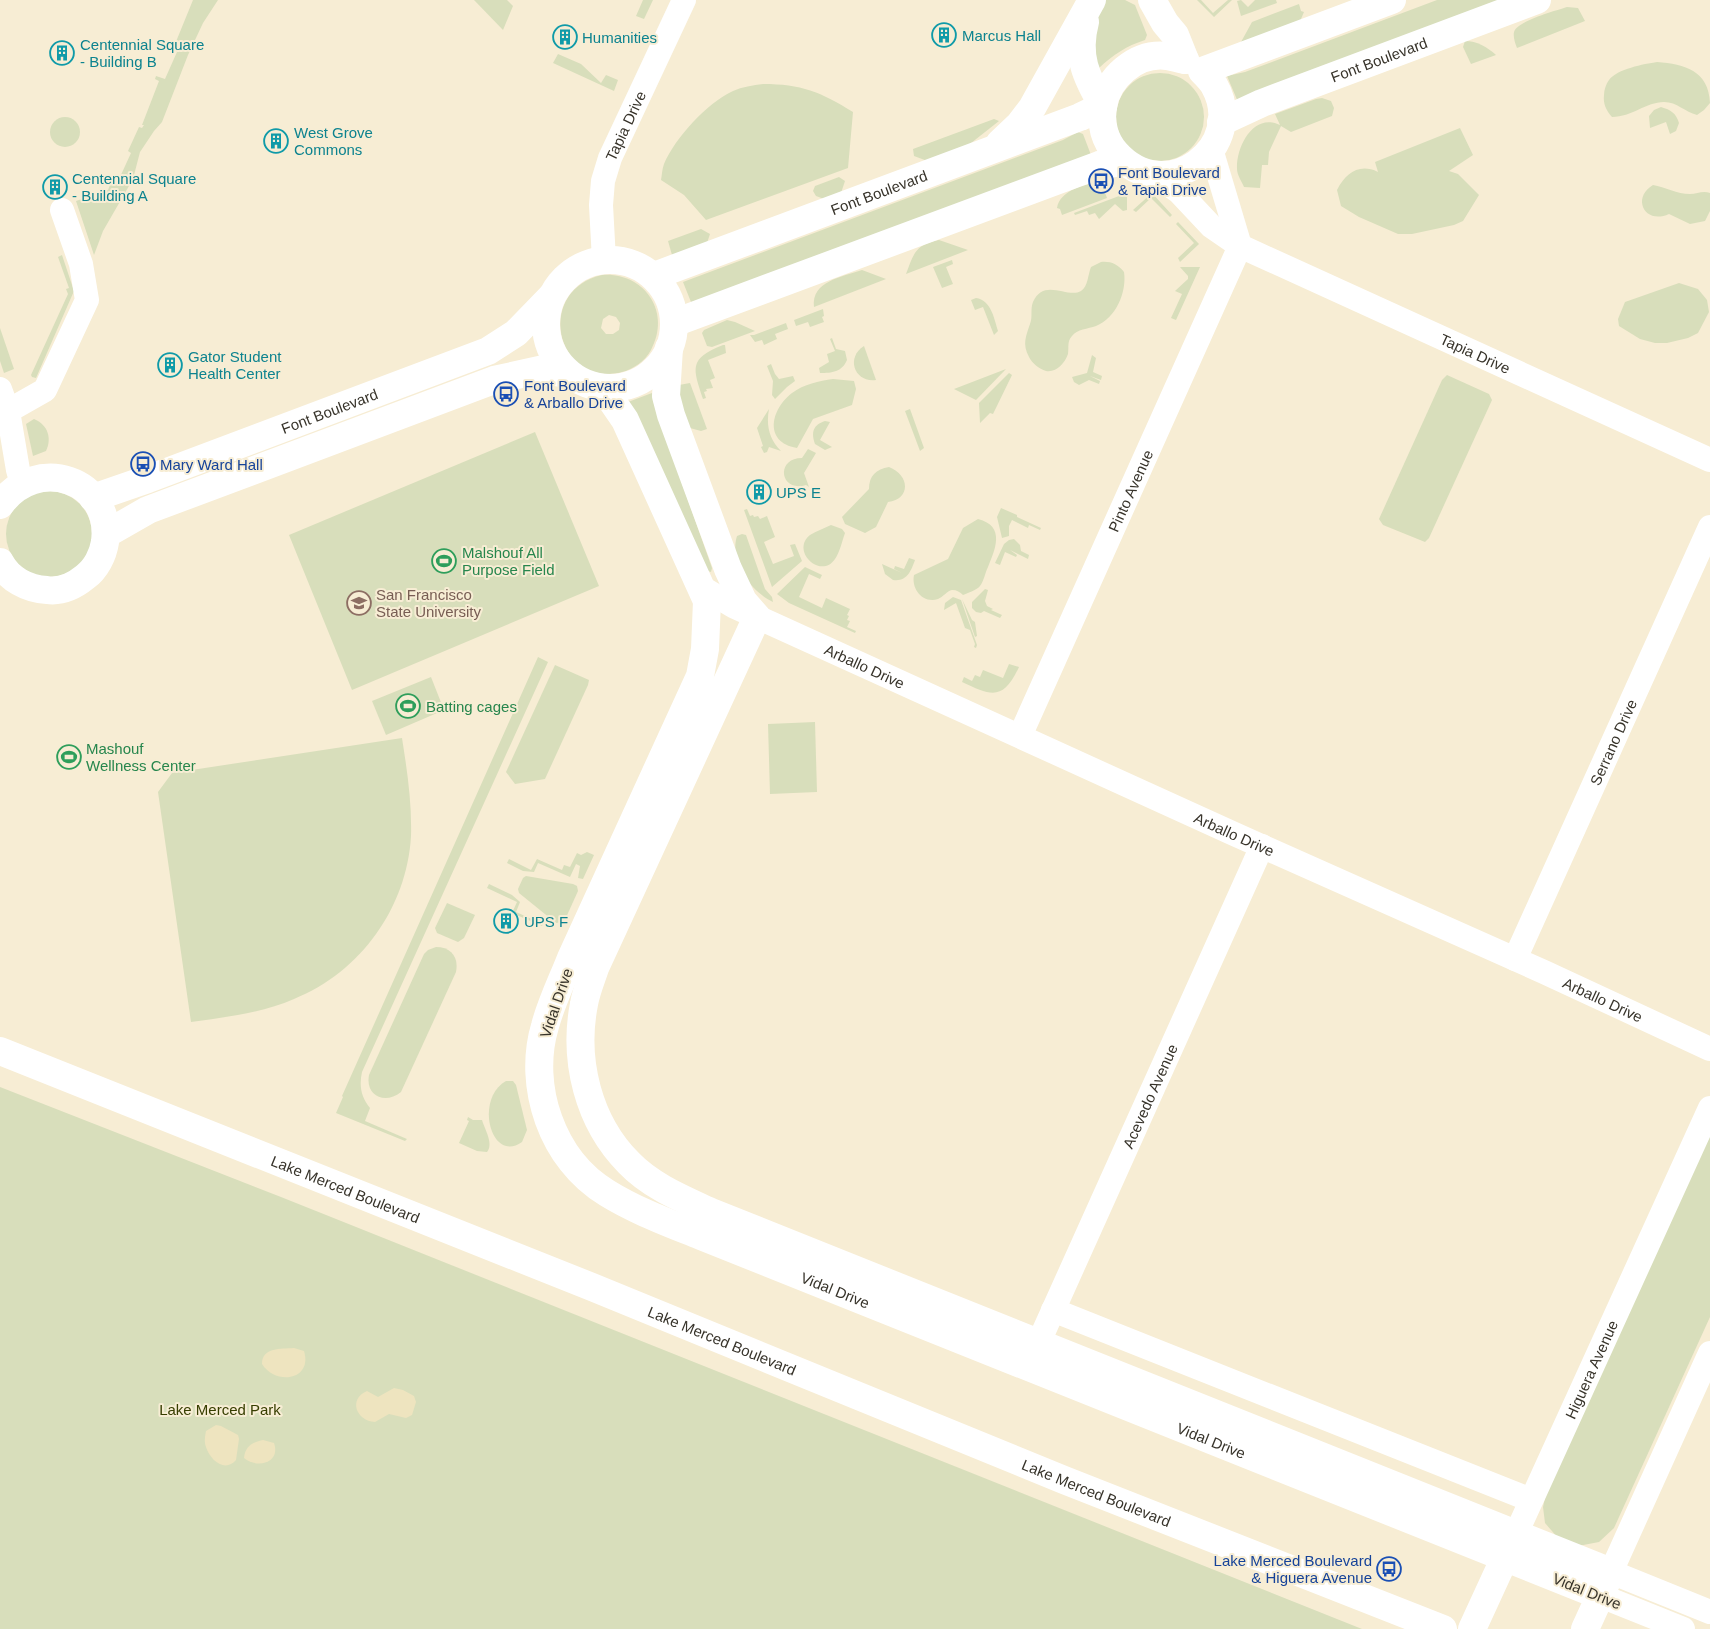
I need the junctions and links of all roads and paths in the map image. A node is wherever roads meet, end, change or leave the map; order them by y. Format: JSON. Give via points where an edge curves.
{"nodes":[{"id":1,"x":684,"y":0,"type":"edge"},
{"id":2,"x":1092,"y":0,"type":"edge"},
{"id":3,"x":1152,"y":0,"type":"edge"},
{"id":4,"x":1392,"y":0,"type":"edge"},
{"id":5,"x":1537,"y":0,"type":"edge"},
{"id":6,"x":1194,"y":65,"type":"junction"},
{"id":7,"x":1103,"y":106,"type":"junction"},
{"id":8,"x":1222,"y":122,"type":"junction"},
{"id":9,"x":1211,"y":149,"type":"junction"},
{"id":10,"x":991,"y":150,"type":"junction"},
{"id":11,"x":1123,"y":162,"type":"junction"},
{"id":12,"x":1155,"y":176,"type":"junction"},
{"id":13,"x":62,"y":210,"type":"dead end"},
{"id":14,"x":1240,"y":246,"type":"junction"},
{"id":15,"x":604,"y":260,"type":"junction"},
{"id":16,"x":654,"y":276,"type":"junction"},
{"id":17,"x":551,"y":298,"type":"junction"},
{"id":18,"x":672,"y":336,"type":"junction"},
{"id":19,"x":572,"y":376,"type":"junction"},
{"id":20,"x":603,"y":388,"type":"junction"},
{"id":21,"x":0,"y":389,"type":"edge"},
{"id":22,"x":8,"y":411,"type":"junction"},
{"id":23,"x":1710,"y":460,"type":"edge"},
{"id":24,"x":22,"y":484,"type":"junction"},
{"id":25,"x":93,"y":498,"type":"junction"},
{"id":26,"x":0,"y":505,"type":"edge"},
{"id":27,"x":1710,"y":527,"type":"edge"},
{"id":28,"x":106,"y":534,"type":"junction"},
{"id":29,"x":4,"y":573,"type":"edge"},
{"id":30,"x":701,"y":587,"type":"junction"},
{"id":31,"x":757,"y":617,"type":"junction"},
{"id":32,"x":1020,"y":736,"type":"junction"},
{"id":33,"x":1262,"y":846,"type":"junction"},
{"id":34,"x":1515,"y":959,"type":"junction"},
{"id":35,"x":555,"y":996,"type":"junction"},
{"id":36,"x":584,"y":1003,"type":"junction"},
{"id":37,"x":1710,"y":1049,"type":"edge"},
{"id":38,"x":0,"y":1051,"type":"edge"},
{"id":39,"x":1710,"y":1108,"type":"edge"},
{"id":40,"x":630,"y":1164,"type":"junction"},
{"id":41,"x":606,"y":1192,"type":"junction"},
{"id":42,"x":1053,"y":1310,"type":"junction"},
{"id":43,"x":1038,"y":1344,"type":"junction"},
{"id":44,"x":1710,"y":1353,"type":"edge"},
{"id":45,"x":1531,"y":1500,"type":"junction"},
{"id":46,"x":1510,"y":1546,"type":"junction"},
{"id":47,"x":1606,"y":1584,"type":"junction"},
{"id":48,"x":1710,"y":1612,"type":"edge"},
{"id":49,"x":1443,"y":1629,"type":"edge"},
{"id":50,"x":1472,"y":1629,"type":"edge"},
{"id":51,"x":1585,"y":1629,"type":"edge"},
{"id":52,"x":1683,"y":1629,"type":"edge"}],
"edges":[{"from":1,"to":15,"type":"street","name":"Tapia Drive","via":[[610,158],[601,205]]},
{"from":2,"to":7,"type":"street","via":[[1083,32],[1082,58],[1087,79]]},
{"from":2,"to":10,"type":"street","via":[[1032,108],[1019,125]]},
{"from":3,"to":6,"type":"street"},
{"from":4,"to":6,"type":"street"},
{"from":5,"to":8,"type":"street","name":"Font Boulevard","via":[[1262,103]]},
{"from":6,"to":7,"type":"street","via":[[1165,55],[1145,58],[1126,67],[1112,81]]},
{"from":6,"to":8,"type":"street","via":[[1214,85]]},
{"from":7,"to":10,"type":"street","name":"Font Boulevard"},
{"from":7,"to":11,"type":"street","via":[[1104,133]]},
{"from":8,"to":9,"type":"street"},
{"from":9,"to":12,"type":"street","via":[[1191,168]]},
{"from":9,"to":14,"type":"street"},
{"from":10,"to":16,"type":"street","name":"Font Boulevard"},
{"from":11,"to":12,"type":"street"},
{"from":11,"to":18,"type":"street","via":[[1099,165]]},
{"from":12,"to":14,"type":"street","name":"Tapia Drive","via":[[1179,192],[1211,226]]},
{"from":13,"to":22,"type":"street","via":[[81,264],[87,300],[45,390]]},
{"from":14,"to":23,"type":"street","name":"Tapia Drive"},
{"from":14,"to":32,"type":"street","name":"Pinto Avenue"},
{"from":15,"to":16,"type":"street","via":[[640,266]]},
{"from":15,"to":17,"type":"street","via":[[582,266],[564,278]]},
{"from":16,"to":18,"type":"street","via":[[670,301]]},
{"from":17,"to":19,"type":"street","via":[[546,317],[548,341],[552,353]]},
{"from":17,"to":25,"type":"street","name":"Font Boulevard","via":[[516,333],[488,351]]},
{"from":18,"to":20,"type":"street","via":[[656,368],[640,381]]},
{"from":18,"to":31,"type":"street","name":"Arballo Drive","via":[[666,396],[670,415],[728,569],[743,601]]},
{"from":19,"to":20,"type":"street"},
{"from":19,"to":28,"type":"street","name":"Font Boulevard","via":[[544,368],[494,380],[148,510]]},
{"from":20,"to":30,"type":"street","via":[[625,420]]},
{"from":21,"to":22,"type":"street"},
{"from":22,"to":24,"type":"street"},
{"from":24,"to":25,"type":"street","via":[[40,478],[60,478],[79,485]]},
{"from":24,"to":26,"type":"street"},
{"from":25,"to":28,"type":"street","via":[[102,515]]},
{"from":27,"to":34,"type":"street","name":"Serrano Drive"},
{"from":28,"to":29,"type":"street","via":[[102,555],[90,574],[65,588],[37,590]]},
{"from":30,"to":31,"type":"street","name":"Arballo Drive"},
{"from":30,"to":35,"type":"street","name":"Vidal Drive","via":[[707,601],[707,628],[700,676]]},
{"from":31,"to":32,"type":"street","name":"Arballo Drive"},
{"from":31,"to":36,"type":"street","name":"Vidal Drive","via":[[595,968]]},
{"from":32,"to":33,"type":"street","name":"Arballo Drive"},
{"from":33,"to":34,"type":"street","name":"Arballo Drive"},
{"from":33,"to":42,"type":"street","name":"Acevedo Avenue"},
{"from":34,"to":37,"type":"street","name":"Arballo Drive"},
{"from":35,"to":36,"type":"street"},
{"from":35,"to":41,"type":"street","name":"Vidal Drive","via":[[544,1027],[539,1059],[541,1091],[549,1121],[563,1150],[582,1175]]},
{"from":36,"to":40,"type":"street","name":"Vidal Drive","via":[[579,1044],[584,1080],[595,1113],[611,1142]]},
{"from":38,"to":49,"type":"street","name":"Lake Merced Boulevard","via":[[1064,1480]]},
{"from":39,"to":45,"type":"street","name":"Higuera Avenue"},
{"from":40,"to":41,"type":"street"},
{"from":40,"to":43,"type":"street","name":"Vidal Drive","via":[[661,1186],[711,1212]]},
{"from":41,"to":46,"type":"street","name":"Vidal Drive","via":[[701,1236]]},
{"from":42,"to":43,"type":"street","name":"Acevedo Avenue"},
{"from":42,"to":45,"type":"street"},
{"from":43,"to":46,"type":"street","name":"Vidal Drive"},
{"from":44,"to":47,"type":"street"},
{"from":45,"to":46,"type":"street","name":"Higuera Avenue"},
{"from":46,"to":47,"type":"street","name":"Vidal Drive"},
{"from":46,"to":50,"type":"street","name":"Higuera Avenue"},
{"from":47,"to":48,"type":"street","name":"Vidal Drive"},
{"from":47,"to":51,"type":"street"},
{"from":47,"to":52,"type":"street","name":"Vidal Drive"}]}
